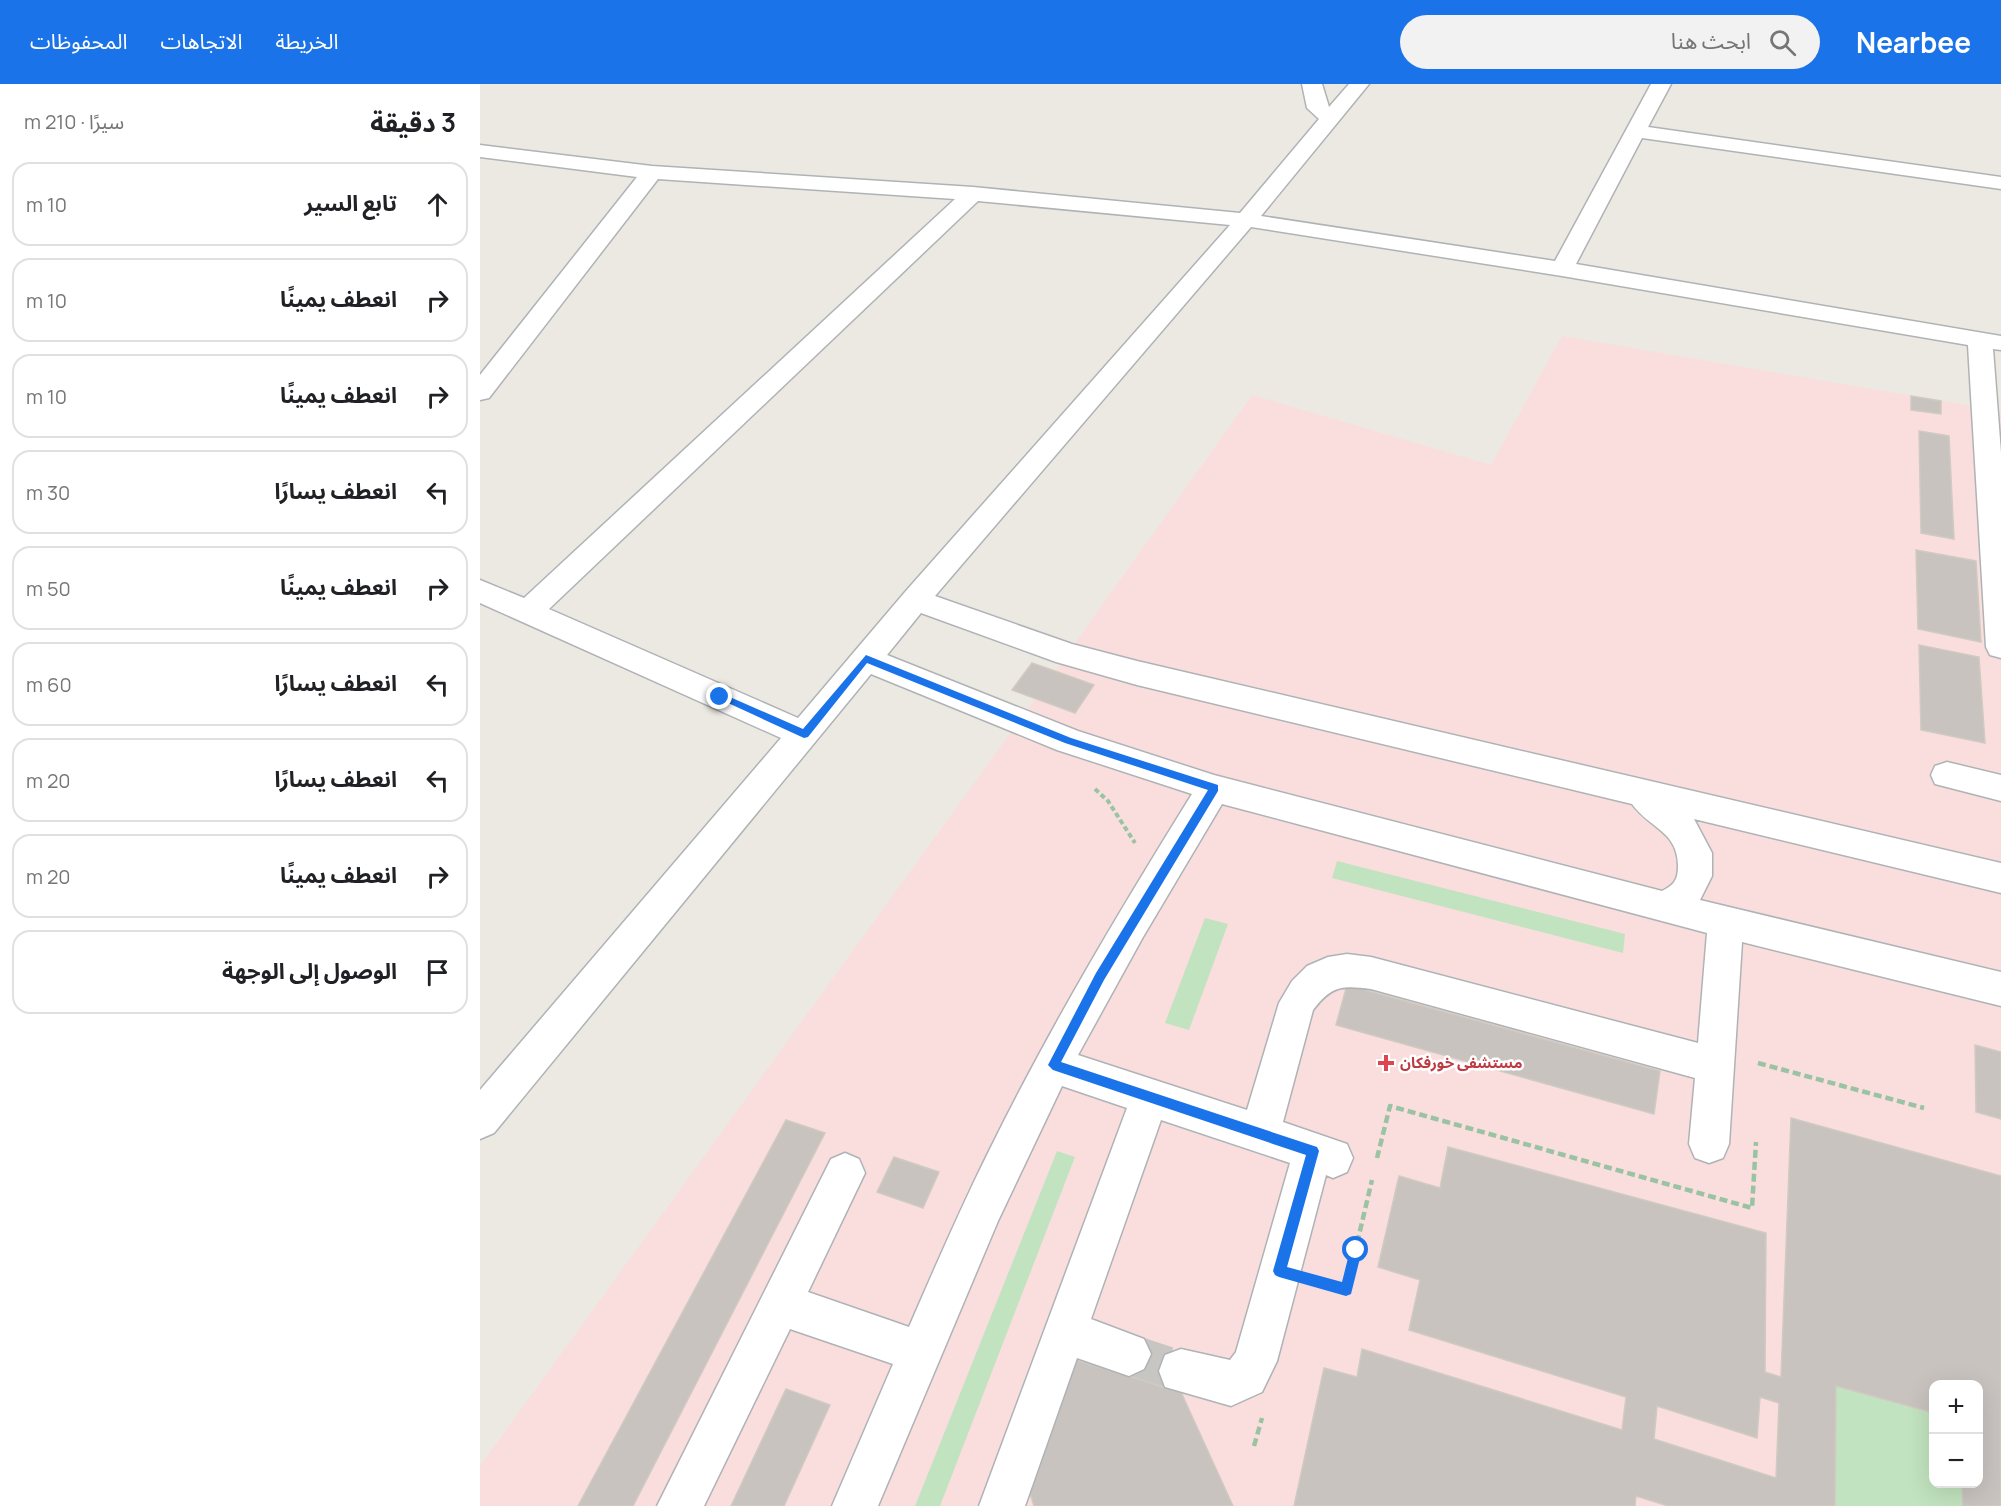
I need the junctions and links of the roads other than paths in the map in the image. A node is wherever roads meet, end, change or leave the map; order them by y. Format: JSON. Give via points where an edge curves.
{"nodes":[{"id":1,"x":1312,"y":84,"type":"edge"},
{"id":2,"x":1359,"y":84,"type":"edge"},
{"id":3,"x":1661,"y":84,"type":"edge"},
{"id":4,"x":1331,"y":119,"type":"junction"},
{"id":5,"x":1636,"y":131,"type":"junction"},
{"id":6,"x":480,"y":151,"type":"edge"},
{"id":7,"x":652,"y":172,"type":"junction"},
{"id":8,"x":2001,"y":183,"type":"edge"},
{"id":9,"x":973,"y":194,"type":"junction"},
{"id":10,"x":1246,"y":220,"type":"junction"},
{"id":11,"x":1562,"y":269,"type":"junction"},
{"id":12,"x":1991,"y":341,"type":"edge"},
{"id":13,"x":480,"y":392,"type":"edge"},
{"id":14,"x":1994,"y":435,"type":"edge"},
{"id":15,"x":1996,"y":499,"type":"edge"},
{"id":16,"x":1998,"y":563,"type":"edge"},
{"id":17,"x":480,"y":591,"type":"edge"},
{"id":18,"x":915,"y":600,"type":"junction"},
{"id":19,"x":528,"y":612,"type":"junction"},
{"id":20,"x":2001,"y":647,"type":"edge"},
{"id":21,"x":866,"y":659,"type":"junction"},
{"id":22,"x":804,"y":734,"type":"junction"},
{"id":23,"x":1947,"y":776,"type":"dead end"},
{"id":24,"x":1214,"y":788,"type":"junction"},
{"id":25,"x":2001,"y":788,"type":"edge"},
{"id":26,"x":1639,"y":793,"type":"junction"},
{"id":27,"x":2001,"y":878,"type":"edge"},
{"id":28,"x":1664,"y":907,"type":"junction"},
{"id":29,"x":1726,"y":921,"type":"junction"},
{"id":30,"x":2001,"y":988,"type":"edge"},
{"id":31,"x":1716,"y":1059,"type":"junction"},
{"id":32,"x":1053,"y":1065,"type":"junction"},
{"id":33,"x":1150,"y":1096,"type":"junction"},
{"id":34,"x":480,"y":1120,"type":"edge"},
{"id":35,"x":1260,"y":1134,"type":"junction"},
{"id":36,"x":1709,"y":1144,"type":"dead end"},
{"id":37,"x":845,"y":1173,"type":"dead end"},
{"id":38,"x":780,"y":1304,"type":"junction"},
{"id":39,"x":1066,"y":1332,"type":"junction"},
{"id":40,"x":920,"y":1352,"type":"junction"},
{"id":41,"x":1129,"y":1353,"type":"tunnel mouth"},
{"id":42,"x":1181,"y":1371,"type":"tunnel mouth"},
{"id":43,"x":680,"y":1506,"type":"edge"},
{"id":44,"x":855,"y":1506,"type":"edge"},
{"id":45,"x":1002,"y":1506,"type":"edge"}],
"edges":[{"from":1,"to":4,"type":"street","via":[[1317,108]]},
{"from":2,"to":4,"type":"street"},
{"from":3,"to":5,"type":"street"},
{"from":4,"to":10,"type":"street"},
{"from":5,"to":8,"type":"street"},
{"from":5,"to":11,"type":"street"},
{"from":6,"to":7,"type":"street"},
{"from":7,"to":9,"type":"street"},
{"from":7,"to":13,"type":"street"},
{"from":9,"to":10,"type":"street"},
{"from":9,"to":19,"type":"street"},
{"from":10,"to":11,"type":"street"},
{"from":10,"to":18,"type":"street"},
{"from":11,"to":12,"type":"street"},
{"from":12,"to":14,"type":"street"},
{"from":14,"to":15,"type":"street"},
{"from":15,"to":16,"type":"street"},
{"from":16,"to":20,"type":"street"},
{"from":17,"to":19,"type":"street"},
{"from":18,"to":21,"type":"street"},
{"from":18,"to":26,"type":"street","via":[[1067,654],[1137,673]]},
{"from":19,"to":22,"type":"street"},
{"from":21,"to":22,"type":"street"},
{"from":21,"to":24,"type":"street","via":[[1068,741]]},
{"from":22,"to":34,"type":"street"},
{"from":23,"to":25,"type":"street"},
{"from":24,"to":28,"type":"street"},
{"from":24,"to":32,"type":"street","via":[[1100,976]]},
{"from":26,"to":27,"type":"street"},
{"from":26,"to":28,"type":"street","via":[[1685,831],[1695,854],[1695,876],[1685,896]]},
{"from":28,"to":29,"type":"street"},
{"from":29,"to":30,"type":"street"},
{"from":29,"to":31,"type":"street"},
{"from":31,"to":35,"type":"street","via":[[1349,969],[1327,973],[1309,985],[1298,1003]]},
{"from":31,"to":36,"type":"street"},
{"from":32,"to":33,"type":"street"},
{"from":32,"to":40,"type":"street","via":[[985,1204]]},
{"from":33,"to":35,"type":"street"},
{"from":33,"to":39,"type":"street"},
{"from":35,"to":42,"type":"street","via":[[1324,1155],[1279,1271],[1255,1361],[1246,1376],[1231,1384]]},
{"from":37,"to":38,"type":"street"},
{"from":38,"to":40,"type":"street"},
{"from":38,"to":43,"type":"street"},
{"from":39,"to":41,"type":"street"},
{"from":39,"to":45,"type":"street"},
{"from":40,"to":44,"type":"street"}]}
